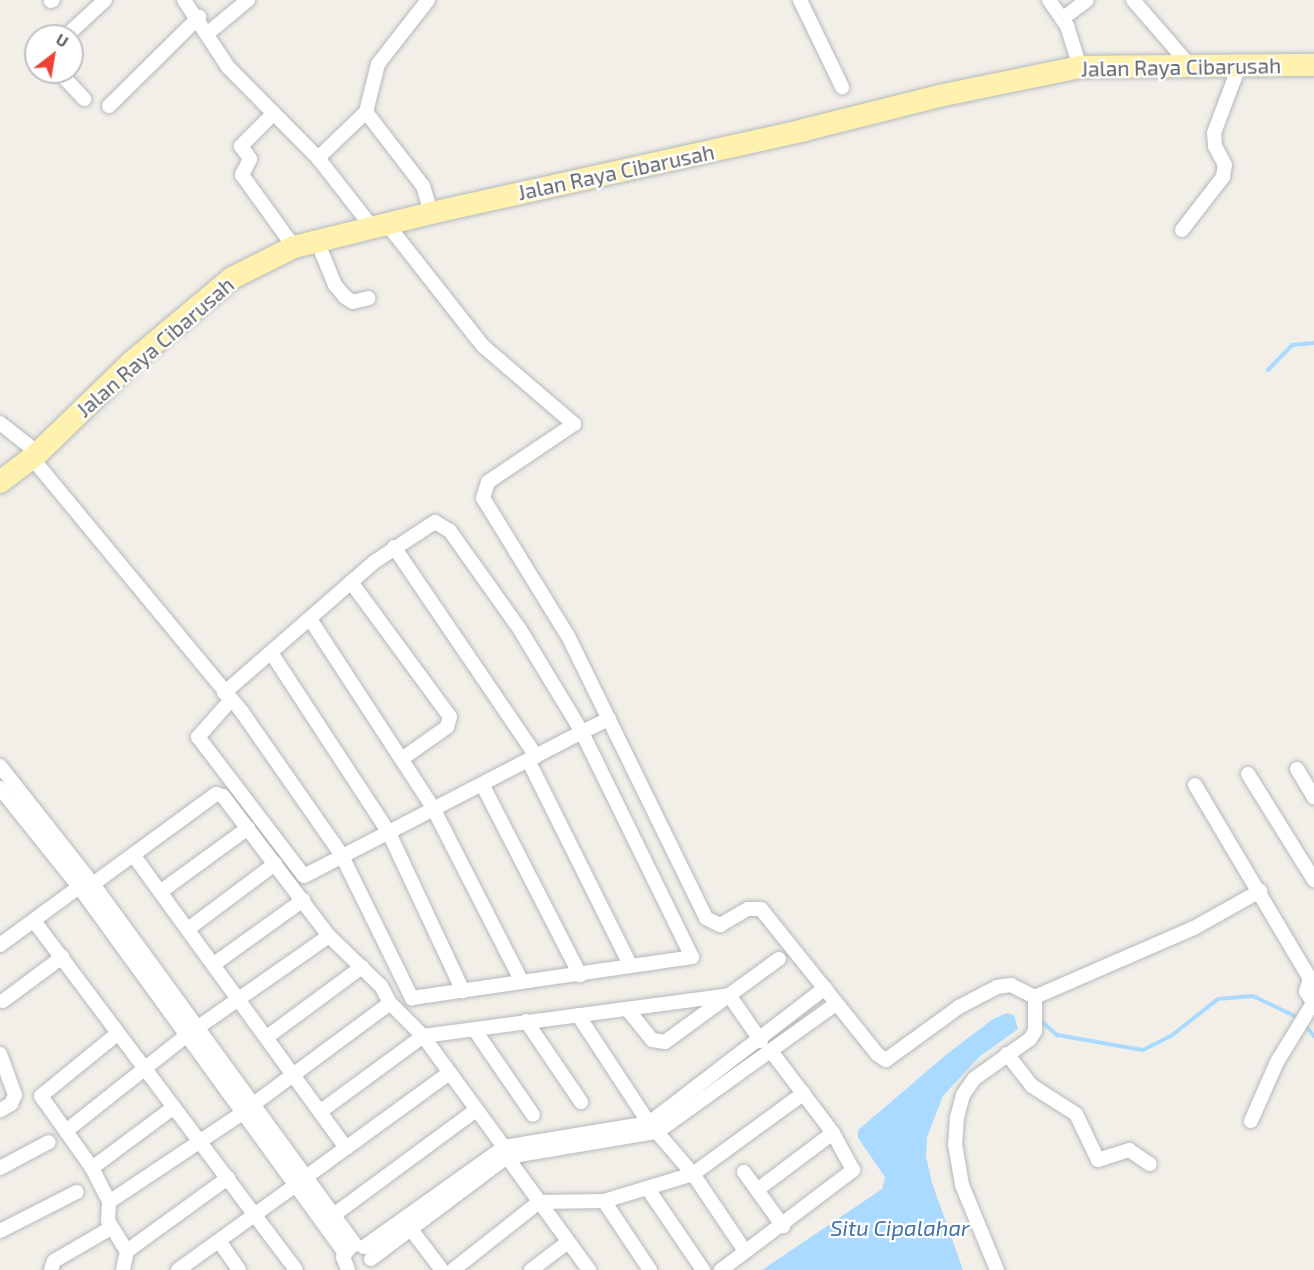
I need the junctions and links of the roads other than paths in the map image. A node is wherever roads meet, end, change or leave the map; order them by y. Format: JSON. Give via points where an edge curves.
{"nodes":[{"id":1,"x":105,"y":0,"type":"edge"},
{"id":2,"x":184,"y":0,"type":"edge"},
{"id":3,"x":248,"y":0,"type":"edge"},
{"id":4,"x":428,"y":0,"type":"edge"},
{"id":5,"x":800,"y":0,"type":"edge"},
{"id":6,"x":1049,"y":0,"type":"edge"},
{"id":7,"x":1087,"y":0,"type":"edge"},
{"id":8,"x":1133,"y":0,"type":"edge"},
{"id":9,"x":199,"y":17,"type":"junction"},
{"id":10,"x":1062,"y":19,"type":"junction"},
{"id":11,"x":79,"y":24,"type":"edge"},
{"id":12,"x":208,"y":33,"type":"junction"},
{"id":13,"x":1240,"y":64,"type":"junction"},
{"id":14,"x":1314,"y":64,"type":"edge"},
{"id":15,"x":1080,"y":67,"type":"junction"},
{"id":16,"x":1191,"y":67,"type":"junction"},
{"id":17,"x":70,"y":84,"type":"edge"},
{"id":18,"x":842,"y":87,"type":"dead end"},
{"id":19,"x":84,"y":99,"type":"dead end"},
{"id":20,"x":109,"y":105,"type":"dead end"},
{"id":21,"x":366,"y":112,"type":"junction"},
{"id":22,"x":274,"y":113,"type":"junction"},
{"id":23,"x":318,"y":158,"type":"junction"},
{"id":24,"x":431,"y":213,"type":"junction"},
{"id":25,"x":380,"y":226,"type":"junction"},
{"id":26,"x":1182,"y":230,"type":"dead end"},
{"id":27,"x":317,"y":241,"type":"junction"},
{"id":28,"x":294,"y":247,"type":"junction"},
{"id":29,"x":369,"y":298,"type":"dead end"},
{"id":30,"x":0,"y":423,"type":"edge"},
{"id":31,"x":35,"y":456,"type":"junction"},
{"id":32,"x":0,"y":482,"type":"edge"},
{"id":33,"x":394,"y":547,"type":"junction"},
{"id":34,"x":351,"y":582,"type":"junction"},
{"id":35,"x":310,"y":619,"type":"junction"},
{"id":36,"x":272,"y":654,"type":"junction"},
{"id":37,"x":227,"y":697,"type":"junction"},
{"id":38,"x":609,"y":719,"type":"junction"},
{"id":39,"x":582,"y":732,"type":"junction"},
{"id":40,"x":404,"y":758,"type":"junction"},
{"id":41,"x":532,"y":758,"type":"junction"},
{"id":42,"x":0,"y":766,"type":"edge"},
{"id":43,"x":1297,"y":769,"type":"dead end"},
{"id":44,"x":1248,"y":774,"type":"dead end"},
{"id":45,"x":482,"y":784,"type":"junction"},
{"id":46,"x":1195,"y":785,"type":"dead end"},
{"id":47,"x":0,"y":788,"type":"edge"},
{"id":48,"x":1314,"y":797,"type":"edge"},
{"id":49,"x":433,"y":808,"type":"junction"},
{"id":50,"x":248,"y":828,"type":"junction"},
{"id":51,"x":388,"y":831,"type":"junction"},
{"id":52,"x":341,"y":854,"type":"junction"},
{"id":53,"x":134,"y":856,"type":"junction"},
{"id":54,"x":275,"y":864,"type":"junction"},
{"id":55,"x":1314,"y":880,"type":"edge"},
{"id":56,"x":93,"y":885,"type":"junction"},
{"id":57,"x":79,"y":887,"type":"junction"},
{"id":58,"x":1260,"y":891,"type":"junction"},
{"id":59,"x":160,"y":892,"type":"junction"},
{"id":60,"x":303,"y":900,"type":"junction"},
{"id":61,"x":34,"y":921,"type":"junction"},
{"id":62,"x":188,"y":929,"type":"junction"},
{"id":63,"x":329,"y":936,"type":"junction"},
{"id":64,"x":0,"y":945,"type":"edge"},
{"id":65,"x":62,"y":957,"type":"junction"},
{"id":66,"x":779,"y":959,"type":"dead end"},
{"id":67,"x":214,"y":964,"type":"junction"},
{"id":68,"x":630,"y":965,"type":"junction"},
{"id":69,"x":362,"y":967,"type":"junction"},
{"id":70,"x":580,"y":975,"type":"junction"},
{"id":71,"x":1312,"y":978,"type":"edge"},
{"id":72,"x":522,"y":982,"type":"junction"},
{"id":73,"x":825,"y":988,"type":"junction"},
{"id":74,"x":463,"y":991,"type":"junction"},
{"id":75,"x":729,"y":995,"type":"junction"},
{"id":76,"x":1035,"y":998,"type":"junction"},
{"id":77,"x":239,"y":999,"type":"junction"},
{"id":78,"x":3,"y":1001,"type":"dead end"},
{"id":79,"x":390,"y":1003,"type":"junction"},
{"id":80,"x":836,"y":1004,"type":"junction"},
{"id":81,"x":1313,"y":1004,"type":"edge"},
{"id":82,"x":628,"y":1010,"type":"junction"},
{"id":83,"x":578,"y":1015,"type":"junction"},
{"id":84,"x":526,"y":1021,"type":"junction"},
{"id":85,"x":474,"y":1029,"type":"junction"},
{"id":86,"x":193,"y":1031,"type":"junction"},
{"id":87,"x":117,"y":1034,"type":"junction"},
{"id":88,"x":423,"y":1036,"type":"junction"},
{"id":89,"x":267,"y":1037,"type":"junction"},
{"id":90,"x":761,"y":1041,"type":"junction"},
{"id":91,"x":771,"y":1051,"type":"junction"},
{"id":92,"x":0,"y":1054,"type":"edge"},
{"id":93,"x":1007,"y":1054,"type":"junction"},
{"id":94,"x":145,"y":1069,"type":"junction"},
{"id":95,"x":449,"y":1073,"type":"junction"},
{"id":96,"x":293,"y":1074,"type":"junction"},
{"id":97,"x":804,"y":1093,"type":"junction"},
{"id":98,"x":581,"y":1102,"type":"dead end"},
{"id":99,"x":174,"y":1107,"type":"junction"},
{"id":100,"x":249,"y":1108,"type":"junction"},
{"id":101,"x":0,"y":1110,"type":"edge"},
{"id":102,"x":476,"y":1110,"type":"junction"},
{"id":103,"x":321,"y":1111,"type":"junction"},
{"id":104,"x":533,"y":1115,"type":"dead end"},
{"id":105,"x":1251,"y":1121,"type":"dead end"},
{"id":106,"x":653,"y":1127,"type":"junction"},
{"id":107,"x":66,"y":1131,"type":"junction"},
{"id":108,"x":833,"y":1133,"type":"junction"},
{"id":109,"x":50,"y":1142,"type":"dead end"},
{"id":110,"x":202,"y":1142,"type":"junction"},
{"id":111,"x":346,"y":1148,"type":"junction"},
{"id":112,"x":506,"y":1152,"type":"junction"},
{"id":113,"x":1150,"y":1164,"type":"dead end"},
{"id":114,"x":0,"y":1168,"type":"edge"},
{"id":115,"x":92,"y":1168,"type":"junction"},
{"id":116,"x":744,"y":1172,"type":"dead end"},
{"id":117,"x":693,"y":1174,"type":"junction"},
{"id":118,"x":228,"y":1178,"type":"junction"},
{"id":119,"x":301,"y":1181,"type":"junction"},
{"id":120,"x":648,"y":1189,"type":"junction"},
{"id":121,"x":757,"y":1190,"type":"junction"},
{"id":122,"x":77,"y":1192,"type":"dead end"},
{"id":123,"x":604,"y":1201,"type":"junction"},
{"id":124,"x":109,"y":1202,"type":"junction"},
{"id":125,"x":539,"y":1202,"type":"junction"},
{"id":126,"x":335,"y":1214,"type":"junction"},
{"id":127,"x":256,"y":1215,"type":"junction"},
{"id":128,"x":783,"y":1226,"type":"junction"},
{"id":129,"x":111,"y":1228,"type":"junction"},
{"id":130,"x":410,"y":1228,"type":"junction"},
{"id":131,"x":0,"y":1231,"type":"edge"},
{"id":132,"x":219,"y":1242,"type":"junction"},
{"id":133,"x":568,"y":1242,"type":"junction"},
{"id":134,"x":127,"y":1251,"type":"junction"},
{"id":135,"x":745,"y":1251,"type":"junction"},
{"id":136,"x":356,"y":1261,"type":"edge"},
{"id":137,"x":51,"y":1270,"type":"edge"},
{"id":138,"x":123,"y":1270,"type":"edge"},
{"id":139,"x":180,"y":1270,"type":"edge"},
{"id":140,"x":239,"y":1270,"type":"edge"},
{"id":141,"x":296,"y":1270,"type":"edge"},
{"id":142,"x":442,"y":1270,"type":"edge"},
{"id":143,"x":453,"y":1270,"type":"edge"},
{"id":144,"x":531,"y":1270,"type":"edge"},
{"id":145,"x":589,"y":1270,"type":"edge"},
{"id":146,"x":650,"y":1270,"type":"edge"},
{"id":147,"x":703,"y":1270,"type":"edge"},
{"id":148,"x":721,"y":1270,"type":"edge"},
{"id":149,"x":997,"y":1270,"type":"edge"}],
"edges":[{"from":1,"to":11,"type":"street"},
{"from":2,"to":9,"type":"street"},
{"from":3,"to":12,"type":"street"},
{"from":4,"to":21,"type":"street","via":[[378,64]]},
{"from":5,"to":18,"type":"street"},
{"from":6,"to":10,"type":"street"},
{"from":7,"to":10,"type":"street"},
{"from":8,"to":16,"type":"street"},
{"from":9,"to":12,"type":"street"},
{"from":9,"to":20,"type":"street"},
{"from":10,"to":15,"type":"street"},
{"from":12,"to":22,"type":"street","via":[[228,67]]},
{"from":13,"to":14,"type":"main road","name":"Jalan Raya Cibarusah"},
{"from":13,"to":16,"type":"main road","name":"Jalan Raya Cibarusah"},
{"from":13,"to":26,"type":"street","via":[[1214,133],[1215,146],[1225,165],[1223,177]]},
{"from":15,"to":16,"type":"main road","name":"Jalan Raya Cibarusah"},
{"from":15,"to":24,"type":"main road","name":"Jalan Raya Cibarusah"},
{"from":17,"to":19,"type":"street"},
{"from":21,"to":23,"type":"street"},
{"from":21,"to":24,"type":"street","via":[[423,186]]},
{"from":22,"to":23,"type":"street"},
{"from":22,"to":28,"type":"street","via":[[241,146],[250,159],[242,175]]},
{"from":23,"to":25,"type":"street"},
{"from":24,"to":25,"type":"main road","name":"Jalan Raya Cibarusah"},
{"from":25,"to":27,"type":"main road","name":"Jalan Raya Cibarusah"},
{"from":25,"to":38,"type":"street","via":[[483,346],[574,424],[488,482],[483,498],[568,636]]},
{"from":27,"to":28,"type":"main road","name":"Jalan Raya Cibarusah"},
{"from":27,"to":29,"type":"street","via":[[334,285],[353,302]]},
{"from":28,"to":31,"type":"main road","name":"Jalan Raya Cibarusah","via":[[232,278],[133,361]]},
{"from":30,"to":31,"type":"street"},
{"from":31,"to":32,"type":"main road","name":"Jalan Raya Cibarusah"},
{"from":31,"to":37,"type":"street"},
{"from":33,"to":34,"type":"street"},
{"from":33,"to":39,"type":"street","via":[[435,522],[450,531],[519,628]]},
{"from":33,"to":41,"type":"street"},
{"from":34,"to":35,"type":"street"},
{"from":34,"to":40,"type":"street","via":[[450,717],[447,727]]},
{"from":35,"to":36,"type":"street"},
{"from":35,"to":40,"type":"street"},
{"from":36,"to":37,"type":"street"},
{"from":36,"to":51,"type":"street"},
{"from":37,"to":52,"type":"street"},
{"from":37,"to":52,"type":"street","via":[[198,737],[300,875],[305,876]]},
{"from":38,"to":39,"type":"street"},
{"from":38,"to":73,"type":"street","via":[[706,918],[720,925],[748,909],[761,909]]},
{"from":39,"to":41,"type":"street"},
{"from":39,"to":68,"type":"street","via":[[692,957]]},
{"from":40,"to":49,"type":"street"},
{"from":41,"to":45,"type":"street"},
{"from":41,"to":68,"type":"street"},
{"from":42,"to":56,"type":"street"},
{"from":43,"to":48,"type":"street"},
{"from":44,"to":55,"type":"street"},
{"from":45,"to":49,"type":"street"},
{"from":45,"to":70,"type":"street"},
{"from":46,"to":58,"type":"street"},
{"from":47,"to":57,"type":"street"},
{"from":49,"to":51,"type":"street"},
{"from":49,"to":72,"type":"street"},
{"from":50,"to":53,"type":"street","via":[[223,796],[216,795]]},
{"from":50,"to":54,"type":"street"},
{"from":50,"to":59,"type":"street"},
{"from":51,"to":52,"type":"street"},
{"from":51,"to":74,"type":"street"},
{"from":52,"to":74,"type":"street","via":[[412,998]]},
{"from":53,"to":56,"type":"street"},
{"from":53,"to":59,"type":"street"},
{"from":54,"to":60,"type":"street"},
{"from":54,"to":62,"type":"street"},
{"from":56,"to":86,"type":"street"},
{"from":57,"to":61,"type":"street"},
{"from":57,"to":86,"type":"street"},
{"from":58,"to":71,"type":"street"},
{"from":58,"to":76,"type":"street","via":[[1194,928]]},
{"from":59,"to":62,"type":"street"},
{"from":60,"to":63,"type":"street"},
{"from":60,"to":67,"type":"street"},
{"from":61,"to":64,"type":"street"},
{"from":61,"to":65,"type":"street"},
{"from":62,"to":67,"type":"street"},
{"from":63,"to":69,"type":"street"},
{"from":63,"to":77,"type":"street"},
{"from":65,"to":78,"type":"street"},
{"from":65,"to":87,"type":"street"},
{"from":66,"to":75,"type":"street"},
{"from":67,"to":77,"type":"street"},
{"from":68,"to":70,"type":"street"},
{"from":69,"to":79,"type":"street"},
{"from":69,"to":89,"type":"street"},
{"from":70,"to":72,"type":"street"},
{"from":71,"to":81,"type":"street","via":[[1306,992]]},
{"from":72,"to":74,"type":"street"},
{"from":73,"to":80,"type":"street"},
{"from":73,"to":90,"type":"street"},
{"from":75,"to":82,"type":"street"},
{"from":75,"to":82,"type":"street","via":[[665,1042],[652,1040]]},
{"from":75,"to":90,"type":"street"},
{"from":76,"to":80,"type":"street","via":[[1011,985],[997,987],[959,1007],[886,1060]]},
{"from":76,"to":93,"type":"street","via":[[1035,1031],[1030,1039]]},
{"from":77,"to":86,"type":"street"},
{"from":77,"to":89,"type":"street"},
{"from":79,"to":88,"type":"street"},
{"from":79,"to":96,"type":"street"},
{"from":80,"to":91,"type":"street"},
{"from":81,"to":105,"type":"street","via":[[1262,1091]]},
{"from":82,"to":83,"type":"street"},
{"from":83,"to":84,"type":"street"},
{"from":83,"to":106,"type":"street"},
{"from":84,"to":85,"type":"street"},
{"from":84,"to":98,"type":"street"},
{"from":85,"to":88,"type":"street"},
{"from":85,"to":104,"type":"street"},
{"from":86,"to":94,"type":"street"},
{"from":86,"to":100,"type":"street"},
{"from":87,"to":94,"type":"street"},
{"from":87,"to":107,"type":"street","via":[[42,1092],[41,1100]]},
{"from":88,"to":95,"type":"street"},
{"from":88,"to":103,"type":"street"},
{"from":89,"to":96,"type":"street"},
{"from":90,"to":106,"type":"street"},
{"from":91,"to":97,"type":"street"},
{"from":91,"to":106,"type":"street"},
{"from":92,"to":101,"type":"street","via":[[14,1100]]},
{"from":93,"to":113,"type":"street","via":[[1032,1086],[1076,1114],[1098,1160],[1130,1150]]},
{"from":93,"to":149,"type":"street","via":[[974,1079],[963,1095],[955,1144],[962,1185]]},
{"from":94,"to":99,"type":"street"},
{"from":94,"to":107,"type":"street"},
{"from":95,"to":102,"type":"street"},
{"from":95,"to":111,"type":"street"},
{"from":96,"to":100,"type":"street"},
{"from":96,"to":103,"type":"street"},
{"from":97,"to":108,"type":"street"},
{"from":97,"to":117,"type":"street"},
{"from":99,"to":110,"type":"street"},
{"from":99,"to":115,"type":"street"},
{"from":100,"to":110,"type":"street"},
{"from":100,"to":119,"type":"street"},
{"from":102,"to":112,"type":"street"},
{"from":102,"to":126,"type":"street"},
{"from":103,"to":111,"type":"street"},
{"from":106,"to":112,"type":"street"},
{"from":106,"to":117,"type":"street"},
{"from":107,"to":115,"type":"street"},
{"from":108,"to":121,"type":"street"},
{"from":108,"to":128,"type":"street","via":[[852,1166],[851,1175]]},
{"from":109,"to":114,"type":"street"},
{"from":110,"to":118,"type":"street"},
{"from":110,"to":124,"type":"street"},
{"from":111,"to":119,"type":"street"},
{"from":112,"to":125,"type":"street"},
{"from":112,"to":130,"type":"street"},
{"from":112,"to":136,"type":"street"},
{"from":115,"to":124,"type":"street"},
{"from":116,"to":121,"type":"street"},
{"from":117,"to":120,"type":"street"},
{"from":117,"to":135,"type":"street"},
{"from":118,"to":127,"type":"street"},
{"from":118,"to":134,"type":"street"},
{"from":119,"to":126,"type":"street"},
{"from":119,"to":127,"type":"street"},
{"from":119,"to":136,"type":"street"},
{"from":120,"to":123,"type":"street"},
{"from":120,"to":147,"type":"street"},
{"from":121,"to":128,"type":"street"},
{"from":122,"to":131,"type":"street"},
{"from":123,"to":125,"type":"street"},
{"from":123,"to":146,"type":"street"},
{"from":124,"to":129,"type":"street","via":[[106,1214]]},
{"from":125,"to":133,"type":"street"},
{"from":125,"to":143,"type":"street"},
{"from":126,"to":136,"type":"street"},
{"from":127,"to":132,"type":"street"},
{"from":127,"to":141,"type":"street"},
{"from":128,"to":135,"type":"street"},
{"from":129,"to":134,"type":"street"},
{"from":129,"to":137,"type":"street","via":[[54,1261]]},
{"from":130,"to":136,"type":"street"},
{"from":130,"to":142,"type":"street"},
{"from":132,"to":139,"type":"street"},
{"from":132,"to":140,"type":"street"},
{"from":133,"to":144,"type":"street"},
{"from":133,"to":145,"type":"street"},
{"from":134,"to":138,"type":"street"},
{"from":135,"to":148,"type":"street"}]}
